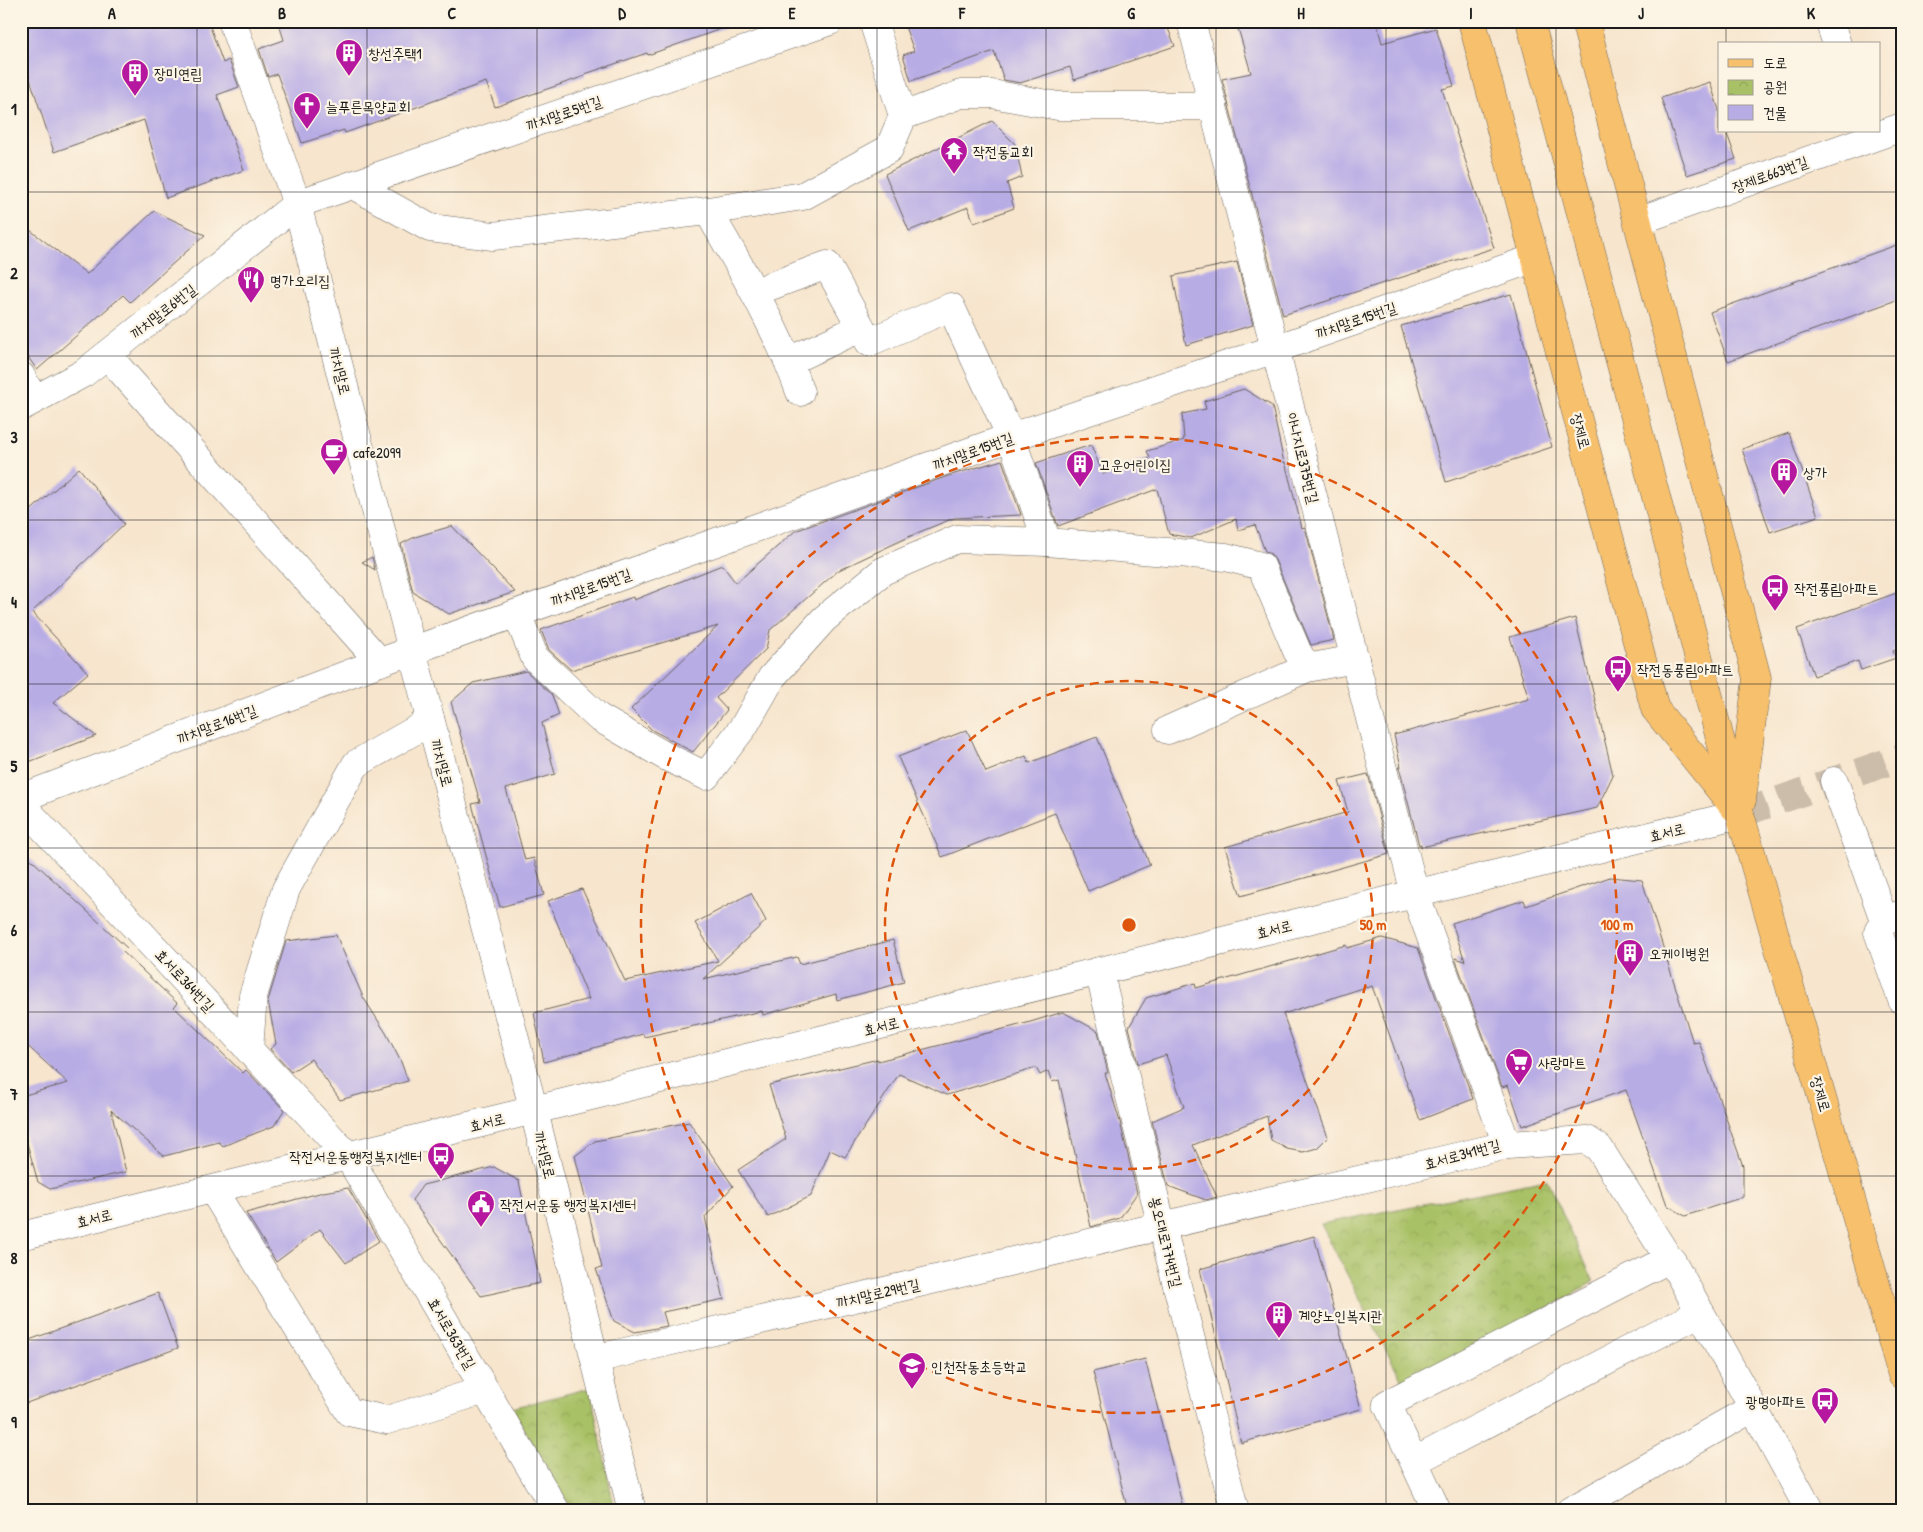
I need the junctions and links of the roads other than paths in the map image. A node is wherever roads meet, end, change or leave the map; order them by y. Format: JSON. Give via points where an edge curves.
{"nodes":[{"id":1,"x":232,"y":21,"type":"edge"},
{"id":2,"x":830,"y":21,"type":"edge"},
{"id":3,"x":873,"y":21,"type":"edge"},
{"id":4,"x":1191,"y":21,"type":"edge"},
{"id":5,"x":1472,"y":21,"type":"edge"},
{"id":6,"x":1530,"y":21,"type":"edge"},
{"id":7,"x":1586,"y":21,"type":"edge"},
{"id":8,"x":1829,"y":21,"type":"edge"},
{"id":9,"x":1836,"y":42,"type":"edge"},
{"id":10,"x":1213,"y":106,"type":"junction"},
{"id":11,"x":903,"y":116,"type":"junction"},
{"id":12,"x":1902,"y":127,"type":"edge"},
{"id":13,"x":1869,"y":135,"type":"edge"},
{"id":14,"x":353,"y":185,"type":"junction"},
{"id":15,"x":297,"y":204,"type":"junction"},
{"id":16,"x":708,"y":211,"type":"junction"},
{"id":17,"x":1638,"y":221,"type":"junction"},
{"id":18,"x":1535,"y":258,"type":"junction"},
{"id":19,"x":755,"y":292,"type":"junction"},
{"id":20,"x":860,"y":328,"type":"junction"},
{"id":21,"x":1275,"y":349,"type":"junction"},
{"id":22,"x":107,"y":355,"type":"junction"},
{"id":23,"x":788,"y":361,"type":"junction"},
{"id":24,"x":21,"y":376,"type":"edge"},
{"id":25,"x":800,"y":392,"type":"dead end"},
{"id":26,"x":28,"y":403,"type":"edge"},
{"id":27,"x":1011,"y":437,"type":"junction"},
{"id":28,"x":1047,"y":542,"type":"junction"},
{"id":29,"x":517,"y":614,"type":"junction"},
{"id":30,"x":412,"y":650,"type":"junction"},
{"id":31,"x":1355,"y":659,"type":"junction"},
{"id":32,"x":380,"y":662,"type":"junction"},
{"id":33,"x":1307,"y":668,"type":"junction"},
{"id":34,"x":430,"y":718,"type":"junction"},
{"id":35,"x":1168,"y":730,"type":"dead end"},
{"id":36,"x":1834,"y":781,"type":"dead end"},
{"id":37,"x":21,"y":798,"type":"edge"},
{"id":38,"x":21,"y":804,"type":"edge"},
{"id":39,"x":1740,"y":814,"type":"junction"},
{"id":40,"x":1415,"y":894,"type":"junction"},
{"id":41,"x":1893,"y":917,"type":"edge"},
{"id":42,"x":1099,"y":972,"type":"junction"},
{"id":43,"x":1902,"y":1000,"type":"edge"},
{"id":44,"x":249,"y":1050,"type":"junction"},
{"id":45,"x":534,"y":1111,"type":"junction"},
{"id":46,"x":1507,"y":1145,"type":"junction"},
{"id":47,"x":348,"y":1156,"type":"junction"},
{"id":48,"x":213,"y":1190,"type":"junction"},
{"id":49,"x":1162,"y":1227,"type":"junction"},
{"id":50,"x":21,"y":1236,"type":"edge"},
{"id":51,"x":1669,"y":1259,"type":"junction"},
{"id":52,"x":1699,"y":1312,"type":"junction"},
{"id":53,"x":595,"y":1359,"type":"junction"},
{"id":54,"x":1902,"y":1374,"type":"edge"},
{"id":55,"x":485,"y":1390,"type":"junction"},
{"id":56,"x":1753,"y":1408,"type":"junction"},
{"id":57,"x":1415,"y":1461,"type":"junction"},
{"id":58,"x":556,"y":1511,"type":"edge"},
{"id":59,"x":632,"y":1511,"type":"edge"},
{"id":60,"x":1235,"y":1511,"type":"edge"},
{"id":61,"x":1437,"y":1511,"type":"edge"},
{"id":62,"x":1570,"y":1511,"type":"edge"},
{"id":63,"x":1810,"y":1511,"type":"edge"}],
"edges":[{"from":1,"to":15,"type":"street","name":"까치말로"},
{"from":2,"to":14,"type":"street","name":"까치말로5번길"},
{"from":3,"to":11,"type":"street"},
{"from":4,"to":10,"type":"street","name":"아나지로375번길"},
{"from":5,"to":18,"type":"main road","name":"장제로"},
{"from":6,"to":39,"type":"main road","name":"장제로"},
{"from":7,"to":17,"type":"main road","name":"장제로"},
{"from":8,"to":9,"type":"street"},
{"from":10,"to":11,"type":"street","via":[[1058,106],[992,94],[961,94]]},
{"from":10,"to":21,"type":"street","name":"아나지로375번길"},
{"from":11,"to":16,"type":"street","via":[[889,149],[803,196]]},
{"from":12,"to":13,"type":"street","name":"장제로663번길"},
{"from":13,"to":17,"type":"street","name":"장제로663번길"},
{"from":14,"to":15,"type":"street","name":"까치말로5번길"},
{"from":14,"to":16,"type":"street","via":[[430,228],[494,236]]},
{"from":15,"to":22,"type":"street","name":"까치말로6번길"},
{"from":15,"to":30,"type":"street","name":"까치말로"},
{"from":16,"to":19,"type":"street"},
{"from":17,"to":39,"type":"main road","name":"장제로","via":[[1757,678]]},
{"from":18,"to":21,"type":"street","name":"까치말로15번길"},
{"from":18,"to":39,"type":"main road","name":"장제로","via":[[1655,708]]},
{"from":19,"to":20,"type":"street","via":[[827,265]]},
{"from":19,"to":23,"type":"street"},
{"from":20,"to":23,"type":"street"},
{"from":20,"to":27,"type":"street","via":[[869,342],[951,307]]},
{"from":21,"to":27,"type":"street","name":"까치말로15번길"},
{"from":21,"to":31,"type":"street","name":"아나지로375번길"},
{"from":22,"to":26,"type":"street","name":"까치말로6번길","via":[[84,373]]},
{"from":22,"to":32,"type":"street"},
{"from":23,"to":25,"type":"street"},
{"from":24,"to":26,"type":"street"},
{"from":27,"to":28,"type":"street"},
{"from":27,"to":29,"type":"street","name":"까치말로15번길"},
{"from":28,"to":29,"type":"street","via":[[957,539],[883,571],[824,619],[772,677],[744,726],[706,776],[598,717],[535,658]]},
{"from":28,"to":33,"type":"street","via":[[1226,557],[1261,566]]},
{"from":29,"to":30,"type":"street","name":"까치말로15번길"},
{"from":30,"to":32,"type":"street","name":"까치말로16번길"},
{"from":30,"to":34,"type":"street","name":"까치말로"},
{"from":31,"to":33,"type":"street"},
{"from":31,"to":40,"type":"street","name":"아나지로375번길"},
{"from":32,"to":37,"type":"street","name":"까치말로16번길"},
{"from":33,"to":35,"type":"street"},
{"from":34,"to":44,"type":"street","via":[[419,728],[356,764],[286,889],[253,996]]},
{"from":34,"to":45,"type":"street","name":"까치말로"},
{"from":36,"to":41,"type":"street"},
{"from":38,"to":44,"type":"street","name":"효서로364번길"},
{"from":39,"to":40,"type":"street","name":"효서로"},
{"from":39,"to":54,"type":"main road","name":"장제로"},
{"from":40,"to":42,"type":"street","name":"효서로"},
{"from":40,"to":46,"type":"street","name":"효서로341번길"},
{"from":41,"to":43,"type":"street","via":[[1878,932]]},
{"from":42,"to":45,"type":"street","name":"효서로"},
{"from":42,"to":49,"type":"street","name":"봉오대로774번길"},
{"from":44,"to":47,"type":"street","name":"효서로364번길"},
{"from":45,"to":47,"type":"street","name":"효서로"},
{"from":45,"to":53,"type":"street","name":"까치말로"},
{"from":46,"to":49,"type":"street","name":"효서로341번길"},
{"from":46,"to":51,"type":"street","via":[[1586,1140],[1599,1148]]},
{"from":47,"to":48,"type":"street","name":"효서로"},
{"from":47,"to":55,"type":"street","name":"효서로363번길"},
{"from":48,"to":50,"type":"street","name":"효서로"},
{"from":48,"to":55,"type":"street","via":[[350,1412],[387,1420]]},
{"from":49,"to":53,"type":"street","name":"까치말로29번길"},
{"from":49,"to":60,"type":"street","name":"봉오대로774번길"},
{"from":51,"to":52,"type":"street"},
{"from":51,"to":57,"type":"street","via":[[1387,1404]]},
{"from":52,"to":56,"type":"street"},
{"from":52,"to":57,"type":"street"},
{"from":53,"to":59,"type":"street","name":"까치말로"},
{"from":55,"to":58,"type":"street","name":"효서로363번길"},
{"from":56,"to":62,"type":"street"},
{"from":56,"to":63,"type":"street"},
{"from":57,"to":61,"type":"street"}]}
